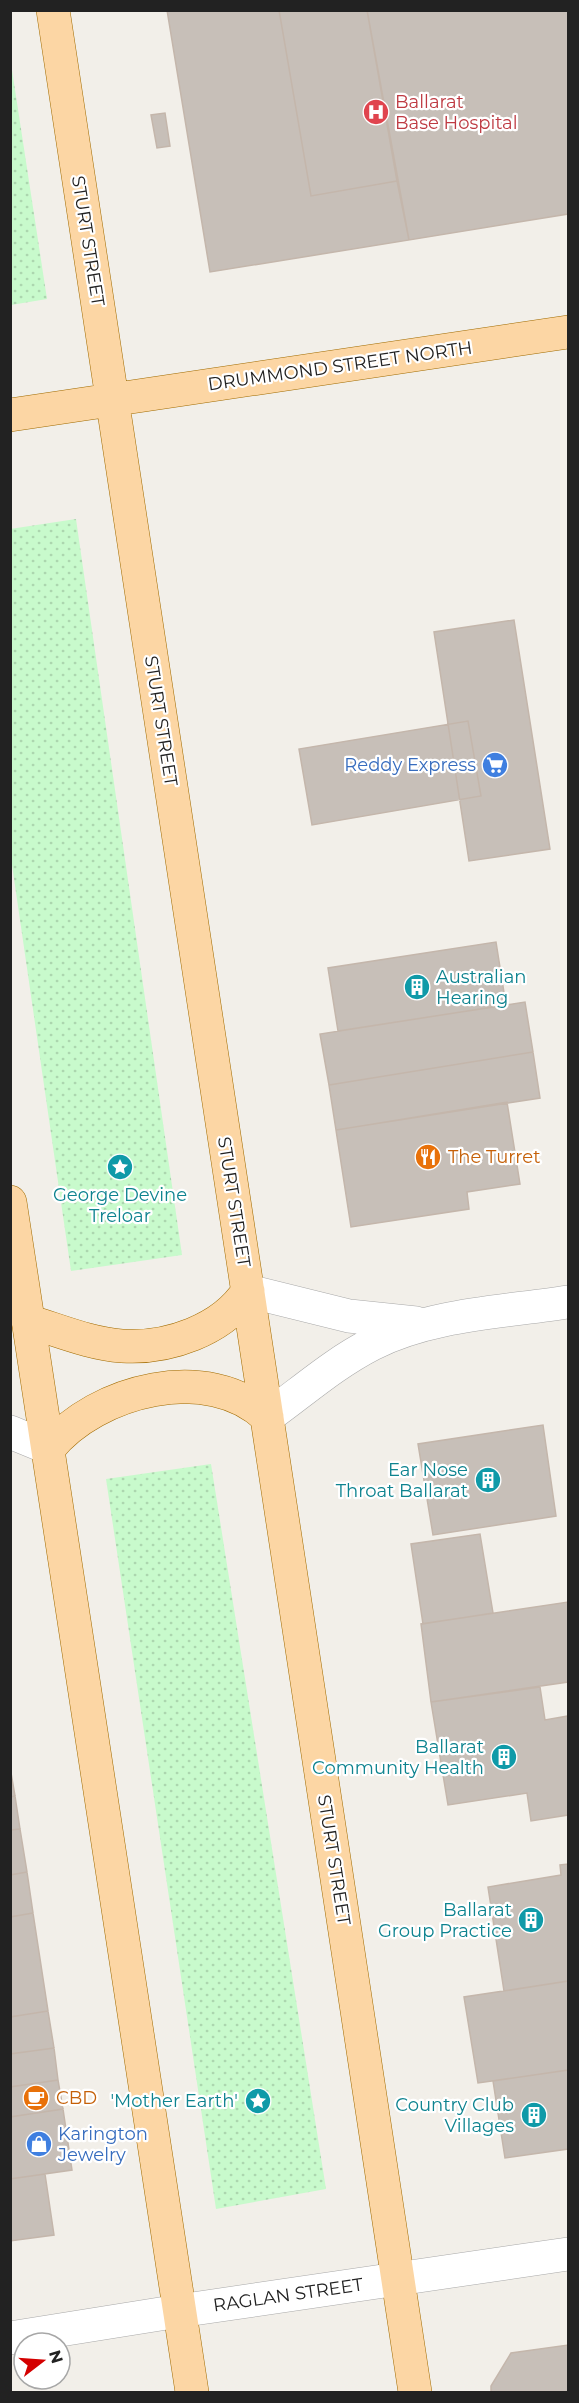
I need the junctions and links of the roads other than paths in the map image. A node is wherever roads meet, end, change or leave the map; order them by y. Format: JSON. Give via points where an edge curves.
{"nodes":[{"id":1,"x":53,"y":10,"type":"edge"},
{"id":2,"x":568,"y":332,"type":"edge"},
{"id":3,"x":112,"y":399,"type":"junction"},
{"id":4,"x":10,"y":415,"type":"edge"},
{"id":5,"x":10,"y":1202,"type":"edge"},
{"id":6,"x":248,"y":1291,"type":"junction"},
{"id":7,"x":568,"y":1302,"type":"edge"},
{"id":8,"x":441,"y":1322,"type":"junction"},
{"id":9,"x":20,"y":1331,"type":"edge"},
{"id":10,"x":267,"y":1417,"type":"junction"},
{"id":11,"x":10,"y":1432,"type":"edge"},
{"id":12,"x":49,"y":1448,"type":"junction"},
{"id":13,"x":568,"y":2254,"type":"edge"},
{"id":14,"x":398,"y":2280,"type":"junction"},
{"id":15,"x":179,"y":2311,"type":"junction"},
{"id":16,"x":10,"y":2338,"type":"edge"},
{"id":17,"x":192,"y":2392,"type":"edge"},
{"id":18,"x":415,"y":2392,"type":"edge"}],
"edges":[{"from":1,"to":3,"type":"main road","name":"STURT STREET"},
{"from":2,"to":3,"type":"main road","name":"DRUMMOND STREET NORTH"},
{"from":3,"to":4,"type":"main road","name":"DRUMMOND STREET NORTH"},
{"from":3,"to":6,"type":"main road","name":"STURT STREET"},
{"from":5,"to":9,"type":"main road"},
{"from":6,"to":8,"type":"street","via":[[372,1320]]},
{"from":6,"to":9,"type":"main road","via":[[236,1309],[210,1326],[182,1337],[134,1346]]},
{"from":6,"to":10,"type":"main road","name":"STURT STREET"},
{"from":7,"to":8,"type":"street"},
{"from":8,"to":10,"type":"street","via":[[365,1348],[315,1379]]},
{"from":9,"to":12,"type":"main road"},
{"from":10,"to":12,"type":"main road","via":[[253,1404],[219,1391],[189,1387],[158,1391],[98,1407],[66,1429]]},
{"from":10,"to":14,"type":"main road","name":"STURT STREET"},
{"from":11,"to":12,"type":"street"},
{"from":12,"to":15,"type":"main road"},
{"from":13,"to":14,"type":"street","name":"RAGLAN STREET"},
{"from":14,"to":15,"type":"street","name":"RAGLAN STREET"},
{"from":14,"to":18,"type":"main road","name":"STURT STREET"},
{"from":15,"to":16,"type":"street","name":"RAGLAN STREET"},
{"from":15,"to":17,"type":"main road"}]}
